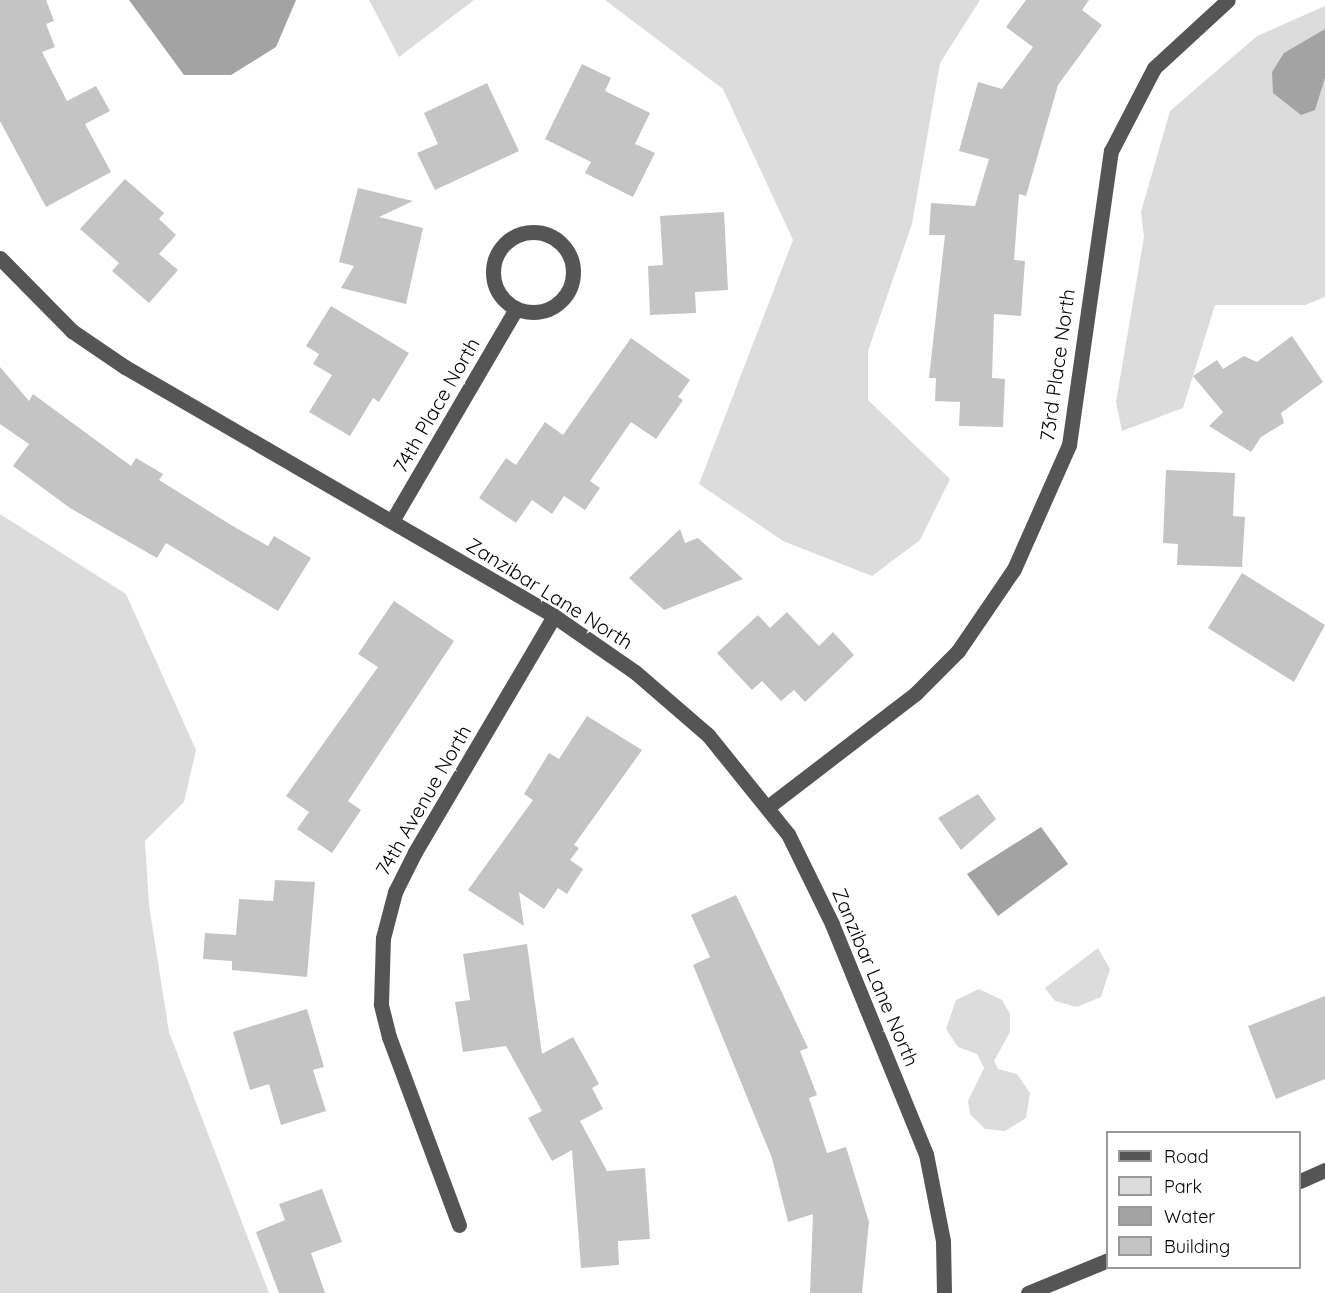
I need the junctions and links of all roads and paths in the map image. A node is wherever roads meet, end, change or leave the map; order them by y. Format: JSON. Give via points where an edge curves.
{"nodes":[{"id":1,"x":1228,"y":0,"type":"edge"},
{"id":2,"x":0,"y":258,"type":"edge"},
{"id":3,"x":516,"y":309,"type":"junction"},
{"id":4,"x":392,"y":521,"type":"junction"},
{"id":5,"x":554,"y":616,"type":"junction"},
{"id":6,"x":769,"y":806,"type":"junction"},
{"id":7,"x":1325,"y":1170,"type":"edge"},
{"id":8,"x":1301,"y":1180,"type":"edge"},
{"id":9,"x":459,"y":1225,"type":"dead end"},
{"id":10,"x":1106,"y":1260,"type":"edge"},
{"id":11,"x":944,"y":1293,"type":"edge"},
{"id":12,"x":1028,"y":1293,"type":"edge"}],
"edges":[{"from":1,"to":6,"type":"street","name":"73rd Place North","via":[[1154,68],[1111,151],[1069,445],[1038,522],[1003,588],[958,651],[915,693]]},
{"from":2,"to":4,"type":"street","name":"Zanzibar Lane North","via":[[72,331],[124,367]]},
{"from":3,"to":3,"type":"street","via":[[543,312],[571,287],[572,260],[549,235],[521,234],[496,256],[494,284]]},
{"from":3,"to":4,"type":"street","name":"74th Place North"},
{"from":4,"to":5,"type":"street","name":"Zanzibar Lane North"},
{"from":5,"to":6,"type":"street","name":"Zanzibar Lane North","via":[[672,703]]},
{"from":5,"to":9,"type":"street","name":"74th Avenue North","via":[[415,852],[395,892],[383,938],[381,1004],[389,1037]]},
{"from":6,"to":11,"type":"street","name":"Zanzibar Lane North","via":[[832,924],[926,1154],[943,1241]]},
{"from":7,"to":8,"type":"street"},
{"from":10,"to":12,"type":"street"}]}
